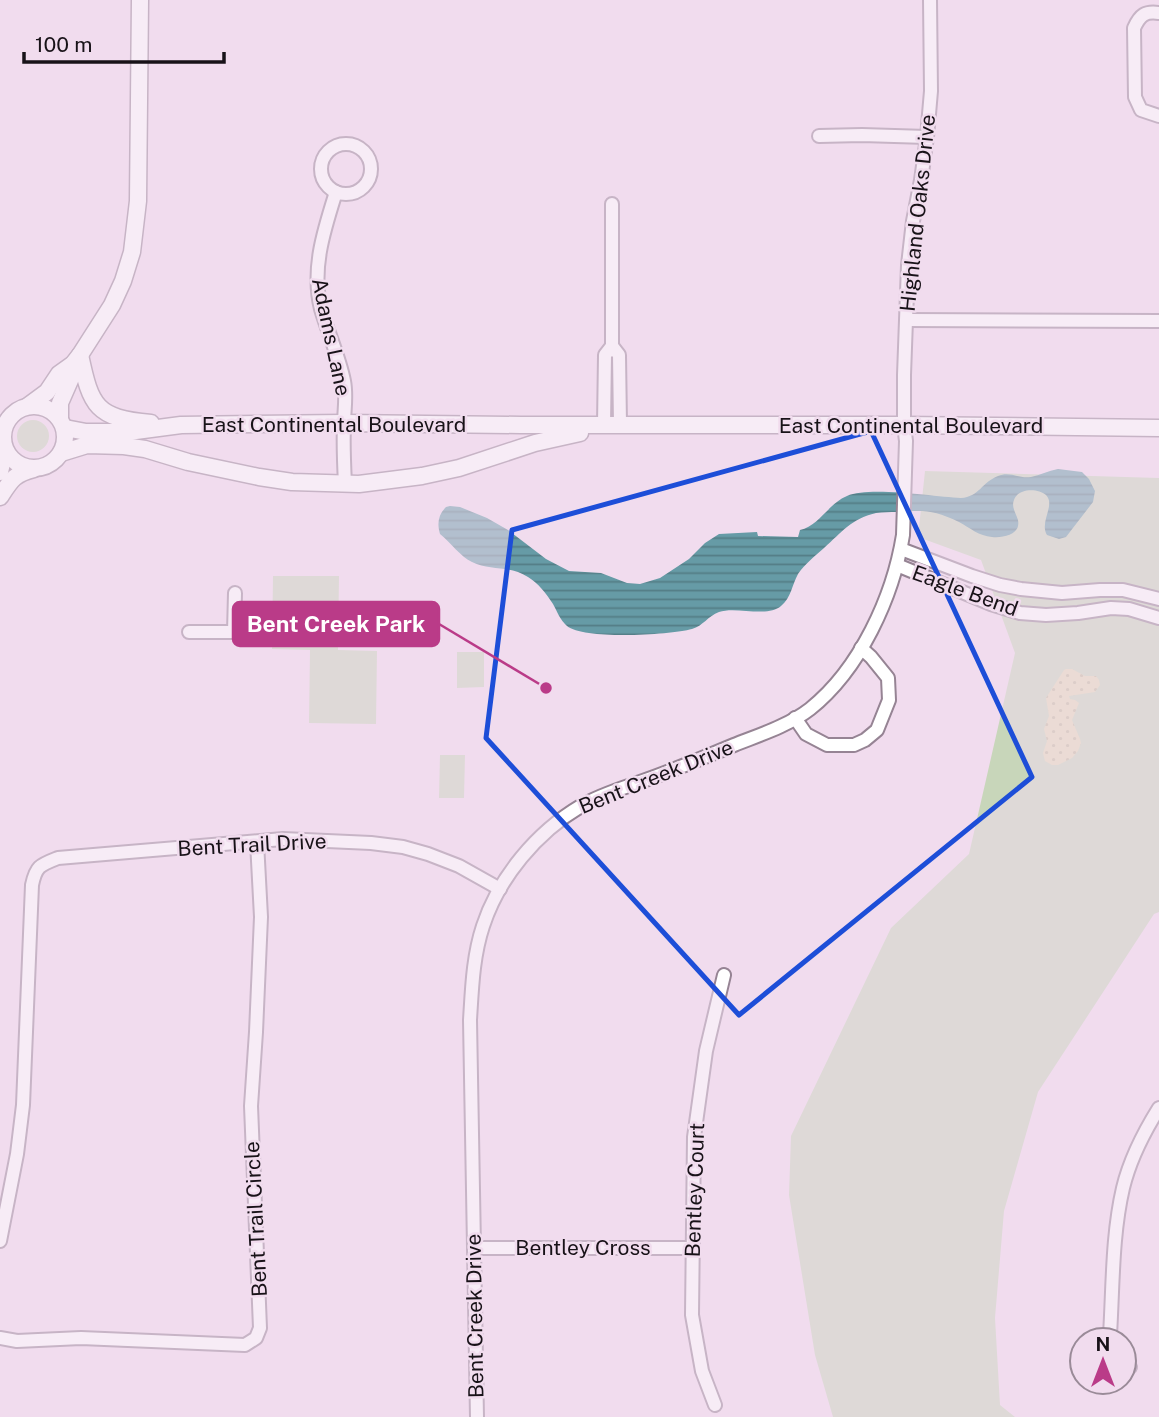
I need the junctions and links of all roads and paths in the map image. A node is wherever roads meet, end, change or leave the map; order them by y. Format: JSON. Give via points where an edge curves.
{"nodes":[{"id":1,"x":140,"y":0,"type":"edge"},
{"id":2,"x":930,"y":0,"type":"edge"},
{"id":3,"x":1159,"y":13,"type":"edge"},
{"id":4,"x":1159,"y":116,"type":"edge"},
{"id":5,"x":819,"y":136,"type":"dead end"},
{"id":6,"x":927,"y":137,"type":"junction"},
{"id":7,"x":336,"y":192,"type":"junction"},
{"id":8,"x":612,"y":204,"type":"dead end"},
{"id":9,"x":906,"y":320,"type":"junction"},
{"id":10,"x":1159,"y":321,"type":"edge"},
{"id":11,"x":77,"y":359,"type":"junction"},
{"id":12,"x":28,"y":406,"type":"junction"},
{"id":13,"x":6,"y":415,"type":"edge"},
{"id":14,"x":344,"y":423,"type":"junction"},
{"id":15,"x":62,"y":424,"type":"junction"},
{"id":16,"x":612,"y":424,"type":"junction"},
{"id":17,"x":181,"y":425,"type":"junction"},
{"id":18,"x":904,"y":425,"type":"junction"},
{"id":19,"x":1159,"y":428,"type":"edge"},
{"id":20,"x":3,"y":446,"type":"edge"},
{"id":21,"x":61,"y":453,"type":"junction"},
{"id":22,"x":34,"y":469,"type":"junction"},
{"id":23,"x":0,"y":472,"type":"edge"},
{"id":24,"x":345,"y":484,"type":"junction"},
{"id":25,"x":0,"y":497,"type":"edge"},
{"id":26,"x":901,"y":549,"type":"junction"},
{"id":27,"x":897,"y":565,"type":"junction"},
{"id":28,"x":235,"y":593,"type":"dead end"},
{"id":29,"x":1159,"y":599,"type":"edge"},
{"id":30,"x":1159,"y":618,"type":"edge"},
{"id":31,"x":189,"y":632,"type":"dead end"},
{"id":32,"x":861,"y":648,"type":"junction"},
{"id":33,"x":795,"y":718,"type":"junction"},
{"id":34,"x":257,"y":842,"type":"junction"},
{"id":35,"x":500,"y":888,"type":"junction"},
{"id":36,"x":724,"y":975,"type":"dead end"},
{"id":37,"x":1159,"y":1108,"type":"edge"},
{"id":38,"x":0,"y":1241,"type":"edge"},
{"id":39,"x":474,"y":1248,"type":"junction"},
{"id":40,"x":692,"y":1248,"type":"junction"},
{"id":41,"x":1110,"y":1326,"type":"edge"},
{"id":42,"x":0,"y":1338,"type":"edge"},
{"id":43,"x":715,"y":1405,"type":"dead end"},
{"id":44,"x":477,"y":1417,"type":"edge"}],
"edges":[{"from":1,"to":11,"type":"main road","via":[[138,201],[132,252],[112,305]]},
{"from":2,"to":6,"type":"street","name":"Highland Oaks Drive"},
{"from":3,"to":4,"type":"street","via":[[1149,12],[1134,28],[1135,97],[1141,110]]},
{"from":5,"to":6,"type":"street"},
{"from":6,"to":9,"type":"street","name":"Highland Oaks Drive","via":[[913,221]]},
{"from":7,"to":7,"type":"street","via":[[353,192],[367,182],[368,158],[355,146],[334,147],[322,162],[323,179]]},
{"from":7,"to":14,"type":"street","name":"Adams Lane","via":[[317,270],[321,307],[344,381]]},
{"from":8,"to":16,"type":"street","via":[[612,346],[619,355]]},
{"from":9,"to":10,"type":"street"},
{"from":9,"to":18,"type":"street","name":"Highland Oaks Drive"},
{"from":11,"to":12,"type":"main road"},
{"from":11,"to":15,"type":"main road","via":[[60,403]]},
{"from":11,"to":17,"type":"main road","via":[[102,411],[128,421]]},
{"from":12,"to":13,"type":"main road"},
{"from":12,"to":15,"type":"main road","via":[[46,408]]},
{"from":13,"to":20,"type":"main road"},
{"from":14,"to":16,"type":"main road","name":"East Continental Boulevard"},
{"from":14,"to":17,"type":"main road","name":"East Continental Boulevard"},
{"from":14,"to":24,"type":"street","name":"Adams Lane"},
{"from":15,"to":17,"type":"main road","name":"East Continental Boulevard","via":[[86,432]]},
{"from":15,"to":21,"type":"main road","via":[[65,445]]},
{"from":16,"to":18,"type":"main road","name":"East Continental Boulevard"},
{"from":16,"to":24,"type":"main road","via":[[547,439],[459,468]]},
{"from":18,"to":19,"type":"main road","name":"East Continental Boulevard"},
{"from":18,"to":26,"type":"street","name":"Bent Creek Drive"},
{"from":20,"to":22,"type":"main road","via":[[17,464]]},
{"from":20,"to":23,"type":"main road"},
{"from":21,"to":22,"type":"main road","via":[[50,465]]},
{"from":21,"to":24,"type":"main road","via":[[87,445],[124,446],[248,476]]},
{"from":22,"to":25,"type":"main road","via":[[20,473]]},
{"from":26,"to":27,"type":"street","name":"Bent Creek Drive"},
{"from":26,"to":29,"type":"street","name":"Eagle Bend","via":[[1011,587],[1062,593],[1123,590]]},
{"from":27,"to":30,"type":"street","name":"Eagle Bend","via":[[1020,613],[1129,608]]},
{"from":27,"to":32,"type":"street","name":"Bent Creek Drive","via":[[886,600]]},
{"from":28,"to":31,"type":"street","via":[[234,632]]},
{"from":32,"to":33,"type":"street","name":"Bent Creek Drive","via":[[835,684]]},
{"from":32,"to":33,"type":"street","via":[[888,678],[889,700],[877,730],[854,745],[827,745],[806,734]]},
{"from":33,"to":35,"type":"street","name":"Bent Creek Drive","via":[[583,804],[560,819],[522,856]]},
{"from":34,"to":35,"type":"street","name":"Bent Trail Drive","via":[[283,839],[403,847],[459,866]]},
{"from":34,"to":38,"type":"street","name":"Bent Trail Drive","via":[[58,858],[35,871],[23,1104]]},
{"from":34,"to":42,"type":"street","name":"Bent Trail Circle","via":[[261,917],[251,1106],[260,1328],[256,1338],[245,1345]]},
{"from":35,"to":39,"type":"street","name":"Bent Creek Drive","via":[[482,926],[471,1007]]},
{"from":36,"to":40,"type":"street","name":"Bentley Court","via":[[706,1051],[694,1137]]},
{"from":37,"to":41,"type":"street","via":[[1124,1186],[1116,1223]]},
{"from":39,"to":40,"type":"street","name":"Bentley Cross"},
{"from":39,"to":44,"type":"street","name":"Bent Creek Drive"},
{"from":40,"to":43,"type":"street","name":"Bentley Court","via":[[692,1315],[702,1371]]}]}
